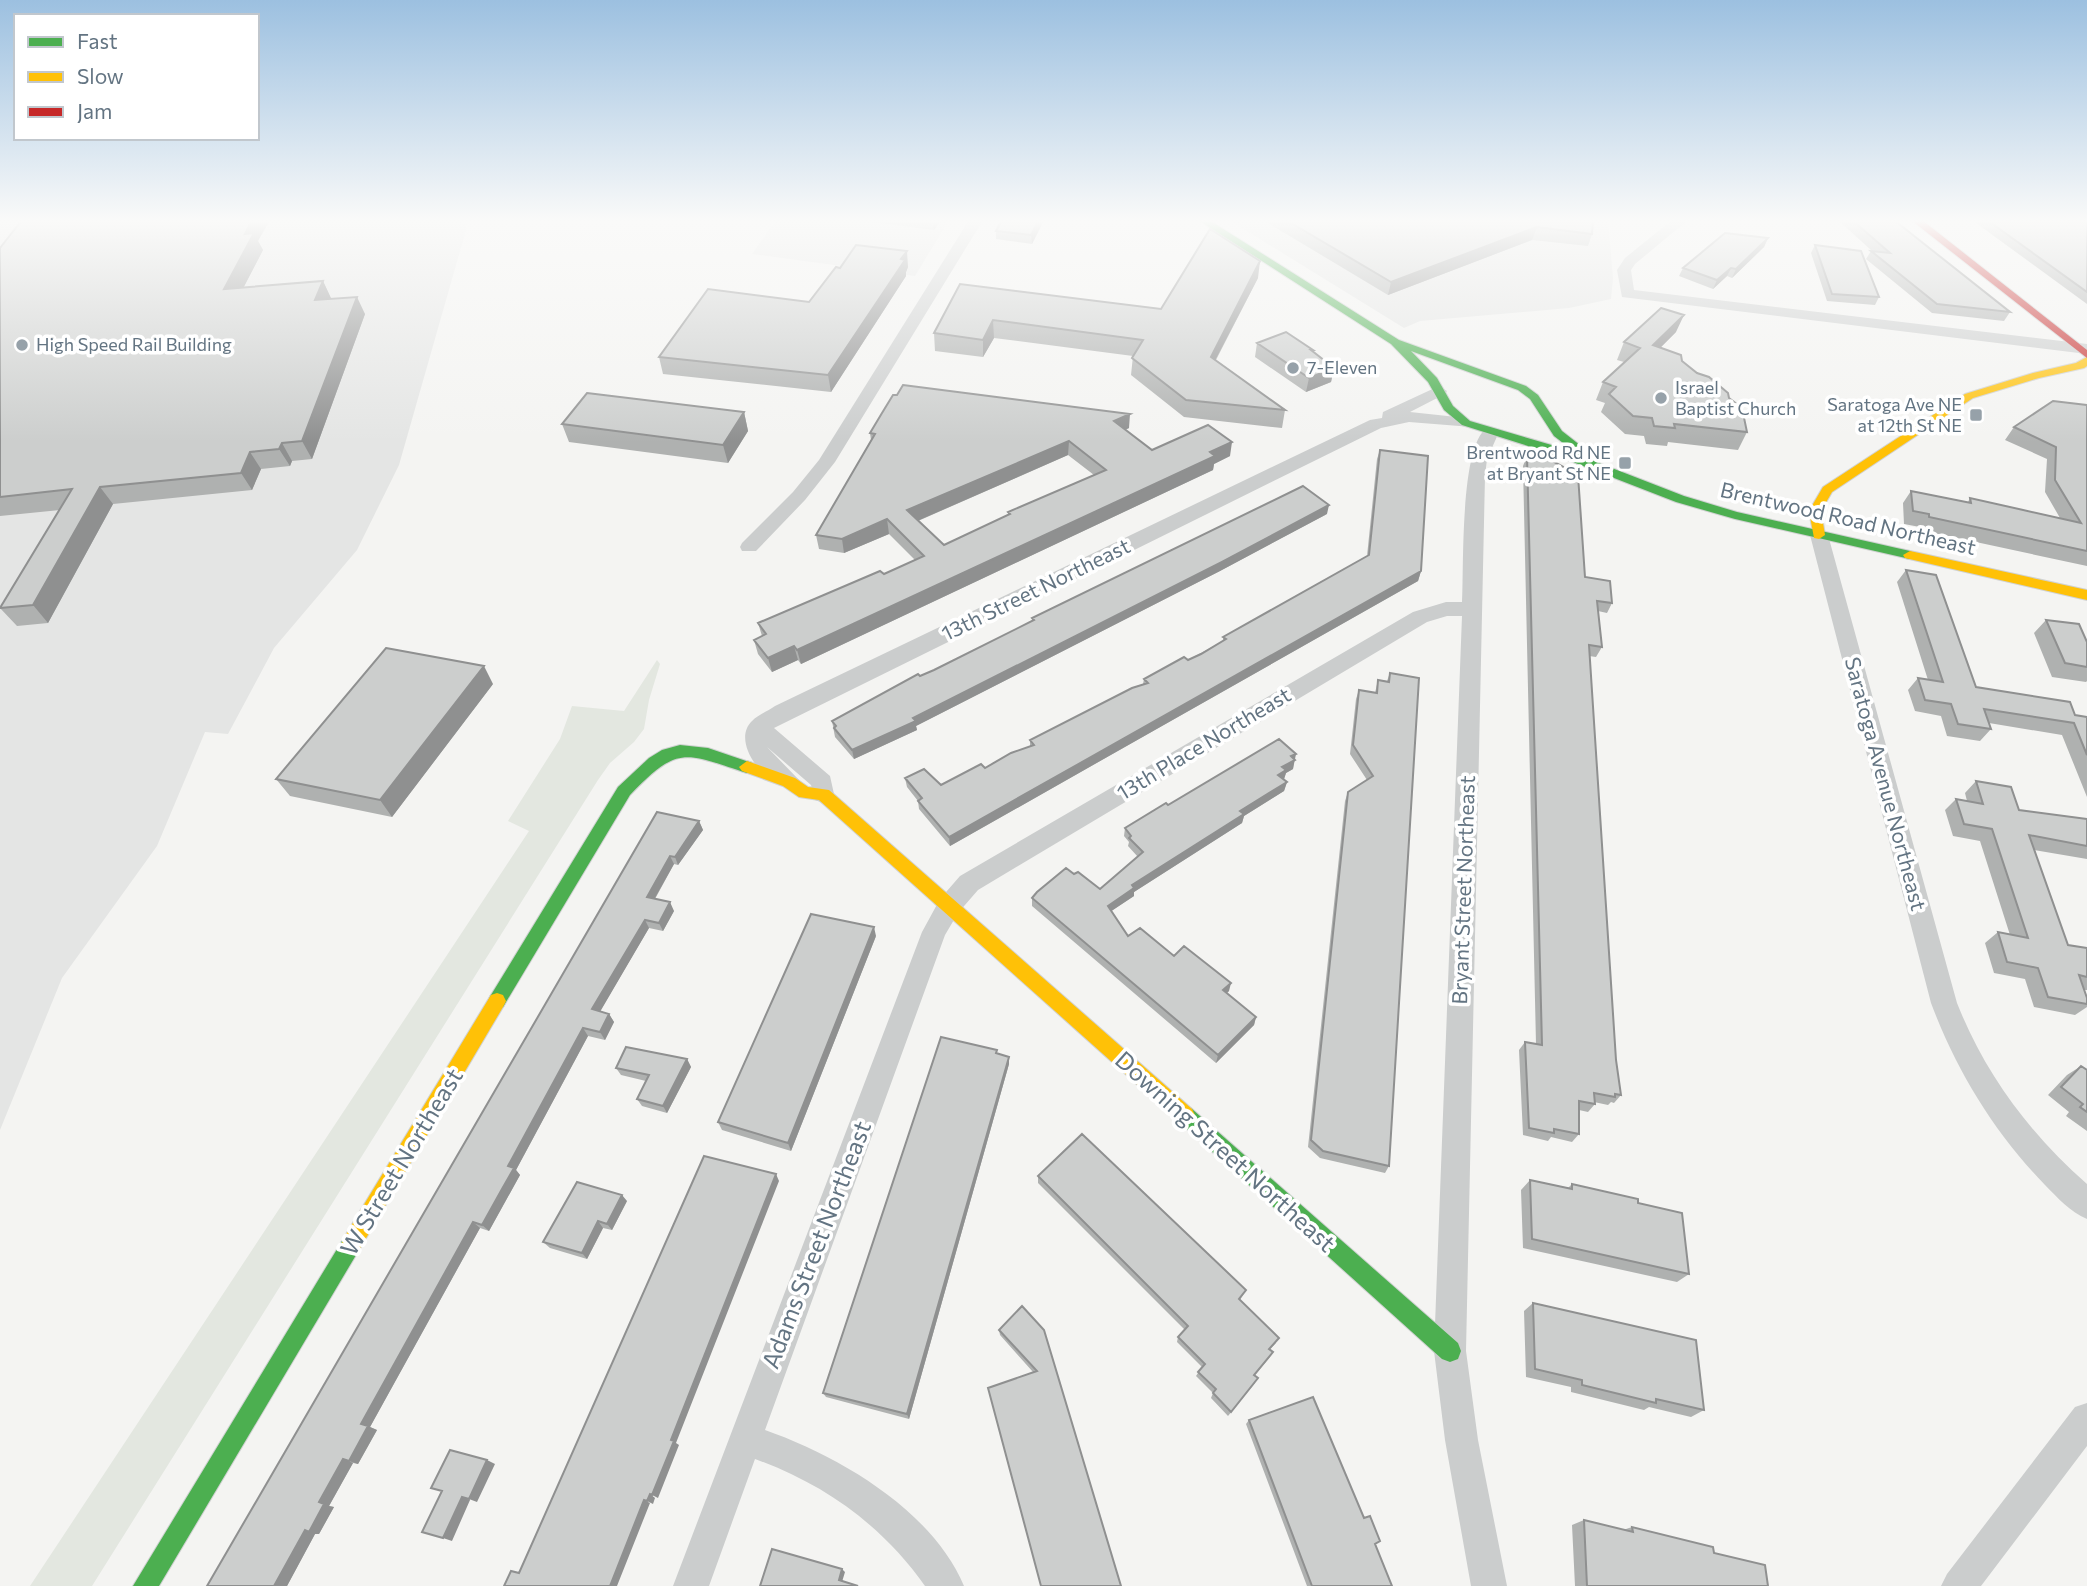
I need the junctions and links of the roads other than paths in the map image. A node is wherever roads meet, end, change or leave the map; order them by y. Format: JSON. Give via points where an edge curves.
{"nodes":[{"id":1,"x":929,"y":294,"type":"edge"},
{"id":2,"x":1319,"y":294,"type":"edge"},
{"id":3,"x":1627,"y":294,"type":"edge"},
{"id":4,"x":2009,"y":294,"type":"edge"},
{"id":5,"x":1395,"y":342,"type":"junction"},
{"id":6,"x":2085,"y":354,"type":"edge"},
{"id":7,"x":2030,"y":357,"type":"dead end"},
{"id":8,"x":2000,"y":368,"type":"dead end"},
{"id":9,"x":1474,"y":372,"type":"junction"},
{"id":10,"x":1438,"y":389,"type":"junction"},
{"id":11,"x":1969,"y":396,"type":"junction"},
{"id":12,"x":1546,"y":418,"type":"junction"},
{"id":13,"x":1466,"y":423,"type":"junction"},
{"id":14,"x":1376,"y":424,"type":"junction"},
{"id":15,"x":1490,"y":432,"type":"junction"},
{"id":16,"x":1517,"y":439,"type":"junction"},
{"id":17,"x":1605,"y":469,"type":"junction"},
{"id":18,"x":1819,"y":535,"type":"junction"},
{"id":19,"x":749,"y":547,"type":"dead end"},
{"id":20,"x":2087,"y":595,"type":"edge"},
{"id":21,"x":1472,"y":609,"type":"junction"},
{"id":22,"x":759,"y":727,"type":"junction"},
{"id":23,"x":673,"y":753,"type":"joint"},
{"id":24,"x":789,"y":782,"type":"junction"},
{"id":25,"x":823,"y":794,"type":"junction"},
{"id":26,"x":949,"y":906,"type":"junction"},
{"id":27,"x":2087,"y":1204,"type":"edge"},
{"id":28,"x":1450,"y":1351,"type":"junction"},
{"id":29,"x":2087,"y":1419,"type":"edge"},
{"id":30,"x":744,"y":1439,"type":"junction"},
{"id":31,"x":145,"y":1586,"type":"edge"},
{"id":32,"x":691,"y":1586,"type":"edge"},
{"id":33,"x":946,"y":1586,"type":"edge"},
{"id":34,"x":1489,"y":1586,"type":"edge"},
{"id":35,"x":1959,"y":1586,"type":"edge"}],
"edges":[{"from":1,"to":19,"type":"street","via":[[826,462]]},
{"from":2,"to":5,"type":"main road"},
{"from":3,"to":6,"type":"street"},
{"from":4,"to":6,"type":"main road"},
{"from":5,"to":9,"type":"main road"},
{"from":5,"to":10,"type":"main road"},
{"from":6,"to":7,"type":"main road","via":[[2061,351]]},
{"from":6,"to":11,"type":"main road","name":"Saratoga Avenue Northeast","via":[[2080,366]]},
{"from":8,"to":11,"type":"main road","name":"Saratoga Avenue Northeast"},
{"from":9,"to":10,"type":"main road","via":[[1455,377]]},
{"from":9,"to":12,"type":"main road","name":"Brentwood Road Northeast","via":[[1522,388],[1534,397]]},
{"from":10,"to":13,"type":"main road","via":[[1448,408]]},
{"from":10,"to":14,"type":"street","name":"13th Street Northeast"},
{"from":11,"to":18,"type":"main road","name":"Saratoga Avenue Northeast","via":[[1827,490],[1815,511]]},
{"from":12,"to":16,"type":"main road"},
{"from":12,"to":17,"type":"main road","name":"Brentwood Road Northeast","via":[[1558,433]]},
{"from":13,"to":14,"type":"street","name":"13th Street Northeast","via":[[1414,417]]},
{"from":13,"to":15,"type":"main road","name":"Brentwood Road Northeast"},
{"from":14,"to":22,"type":"street","name":"13th Street Northeast"},
{"from":15,"to":16,"type":"main road","name":"Brentwood Road Northeast"},
{"from":15,"to":21,"type":"street","name":"Bryant Street Northeast","via":[[1476,470]]},
{"from":16,"to":17,"type":"main road","name":"Brentwood Road Northeast"},
{"from":17,"to":18,"type":"main road","name":"Brentwood Road Northeast","via":[[1705,507]]},
{"from":18,"to":20,"type":"main road","name":"Brentwood Road Northeast"},
{"from":18,"to":27,"type":"street","name":"Saratoga Avenue Northeast","via":[[1955,1036],[1971,1068],[2014,1129]]},
{"from":21,"to":26,"type":"street","name":"13th Place Northeast","via":[[1446,609],[1420,617],[969,883]]},
{"from":21,"to":28,"type":"street","name":"Bryant Street Northeast"},
{"from":22,"to":24,"type":"street","via":[[755,744],[760,755]]},
{"from":22,"to":25,"type":"street","name":"Downing Street Northeast","via":[[821,782]]},
{"from":23,"to":24,"type":"main road","name":"Downing Street Northeast","via":[[705,751]]},
{"from":23,"to":31,"type":"main road","name":"W Street Northeast","via":[[642,769],[624,791]]},
{"from":24,"to":25,"type":"main road","name":"Downing Street Northeast","via":[[805,793]]},
{"from":25,"to":26,"type":"main road","name":"Downing Street Northeast"},
{"from":26,"to":28,"type":"main road","name":"Downing Street Northeast"},
{"from":26,"to":30,"type":"street","name":"Adams Street Northeast","via":[[934,932]]},
{"from":28,"to":34,"type":"street"},
{"from":29,"to":35,"type":"street"},
{"from":30,"to":32,"type":"street","name":"Adams Street Northeast"},
{"from":30,"to":33,"type":"street","via":[[784,1452],[865,1495],[911,1540]]}]}
